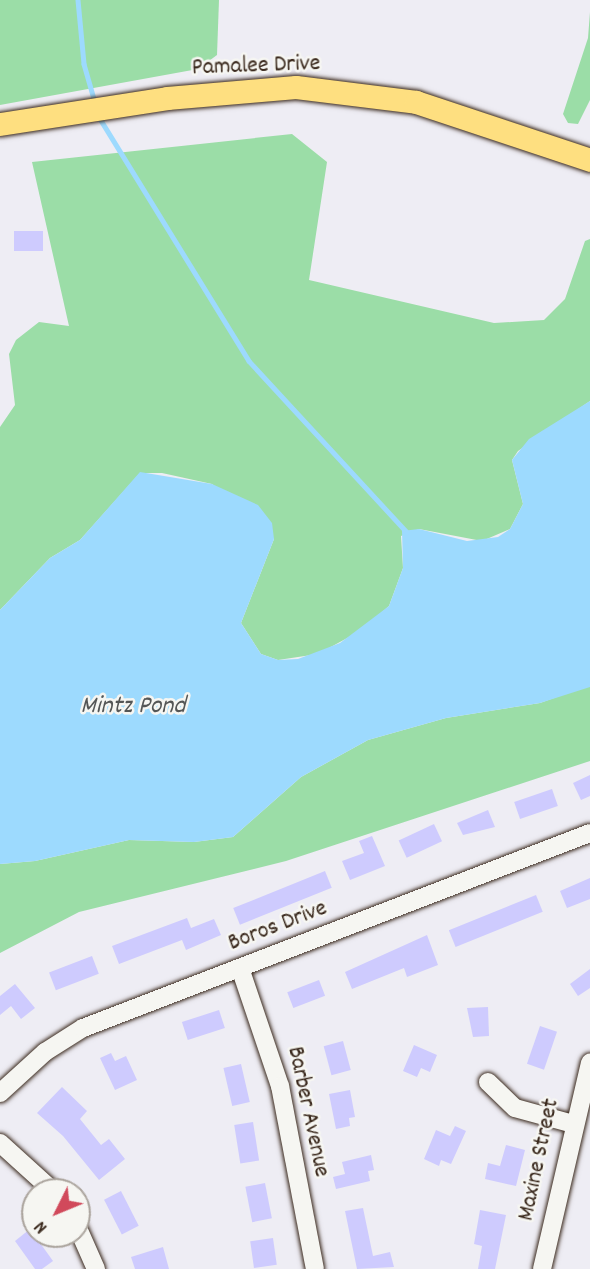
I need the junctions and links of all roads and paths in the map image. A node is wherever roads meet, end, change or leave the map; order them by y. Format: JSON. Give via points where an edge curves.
{"nodes":[{"id":1,"x":0,"y":124,"type":"edge"},
{"id":2,"x":590,"y":160,"type":"edge"},
{"id":3,"x":590,"y":833,"type":"edge"},
{"id":4,"x":240,"y":968,"type":"junction"},
{"id":5,"x":590,"y":1062,"type":"edge"},
{"id":6,"x":488,"y":1082,"type":"dead end"},
{"id":7,"x":0,"y":1093,"type":"edge"},
{"id":8,"x":573,"y":1124,"type":"junction"},
{"id":9,"x":0,"y":1143,"type":"edge"},
{"id":10,"x":39,"y":1178,"type":"edge"},
{"id":11,"x":87,"y":1248,"type":"edge"},
{"id":12,"x":96,"y":1269,"type":"edge"},
{"id":13,"x":315,"y":1269,"type":"edge"},
{"id":14,"x":542,"y":1269,"type":"edge"}],
"edges":[{"from":1,"to":2,"type":"main road","name":"Pamalee Drive","via":[[167,98],[296,87],[416,102]]},
{"from":3,"to":4,"type":"street","name":"Boros Drive"},
{"from":4,"to":7,"type":"street","name":"Boros Drive","via":[[83,1028],[45,1052]]},
{"from":4,"to":13,"type":"street","name":"Barber Avenue","via":[[280,1086]]},
{"from":5,"to":8,"type":"street","name":"Maxine Street"},
{"from":6,"to":8,"type":"street","via":[[515,1108]]},
{"from":8,"to":14,"type":"street","name":"Maxine Street"},
{"from":9,"to":10,"type":"street"},
{"from":11,"to":12,"type":"street"}]}
